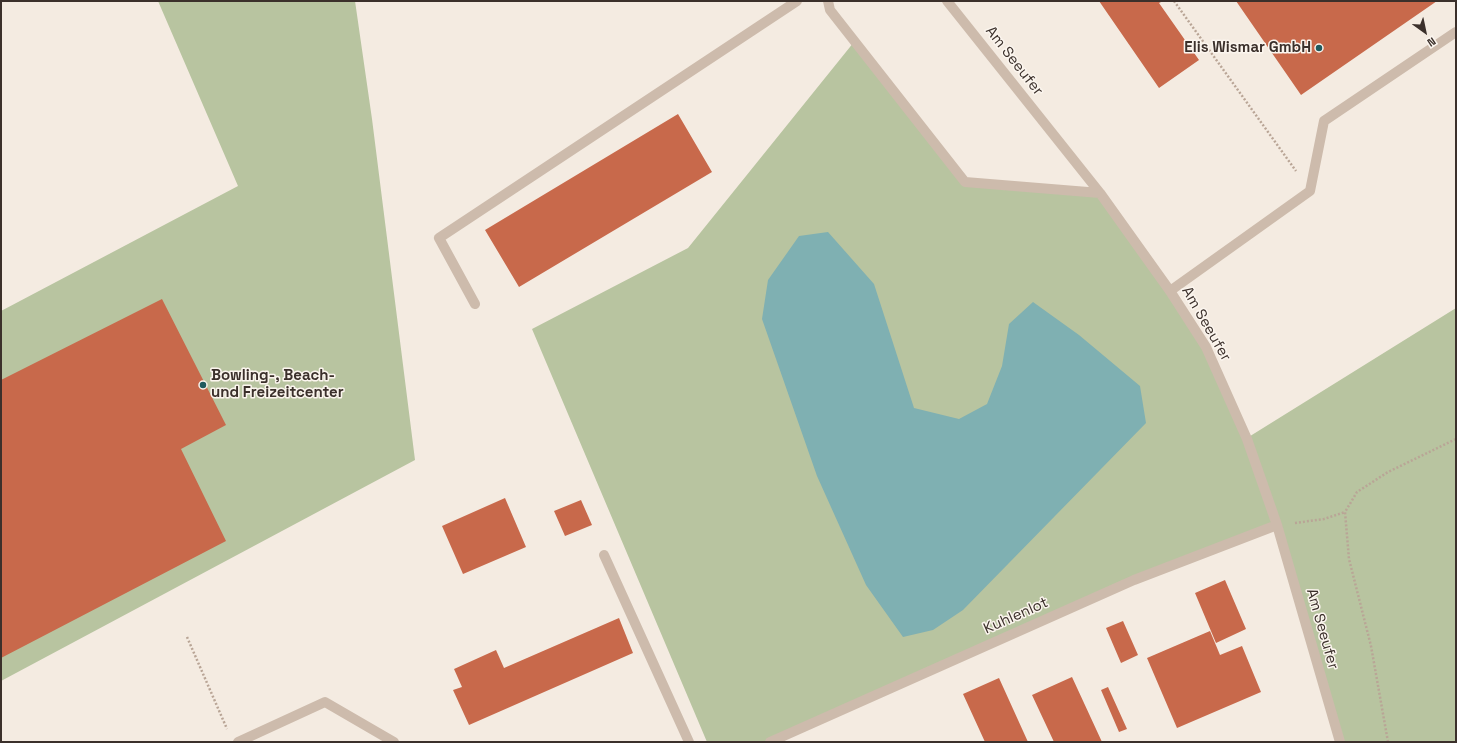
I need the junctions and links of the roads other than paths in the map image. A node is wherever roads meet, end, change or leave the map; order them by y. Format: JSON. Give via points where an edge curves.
{"nodes":[{"id":1,"x":797,"y":1,"type":"edge"},
{"id":2,"x":828,"y":1,"type":"edge"},
{"id":3,"x":947,"y":1,"type":"edge"},
{"id":4,"x":1456,"y":32,"type":"edge"},
{"id":5,"x":1100,"y":193,"type":"junction"},
{"id":6,"x":1170,"y":291,"type":"junction"},
{"id":7,"x":475,"y":304,"type":"dead end"},
{"id":8,"x":1277,"y":525,"type":"junction"},
{"id":9,"x":604,"y":555,"type":"dead end"},
{"id":10,"x":238,"y":742,"type":"edge"},
{"id":11,"x":394,"y":742,"type":"edge"},
{"id":12,"x":689,"y":742,"type":"edge"},
{"id":13,"x":770,"y":742,"type":"edge"},
{"id":14,"x":1340,"y":742,"type":"edge"}],
"edges":[{"from":1,"to":7,"type":"street","via":[[439,238]]},
{"from":2,"to":5,"type":"street","via":[[830,10],[965,182]]},
{"from":3,"to":5,"type":"street","name":"Am Seeufer"},
{"from":4,"to":6,"type":"street","via":[[1324,121],[1310,191]]},
{"from":5,"to":6,"type":"street","name":"Am Seeufer"},
{"from":6,"to":8,"type":"street","name":"Am Seeufer","via":[[1206,347],[1247,439]]},
{"from":8,"to":13,"type":"street","name":"Kuhlenlot","via":[[1134,580]]},
{"from":8,"to":14,"type":"street","name":"Am Seeufer"},
{"from":9,"to":12,"type":"street"},
{"from":10,"to":11,"type":"street","via":[[325,702]]}]}
